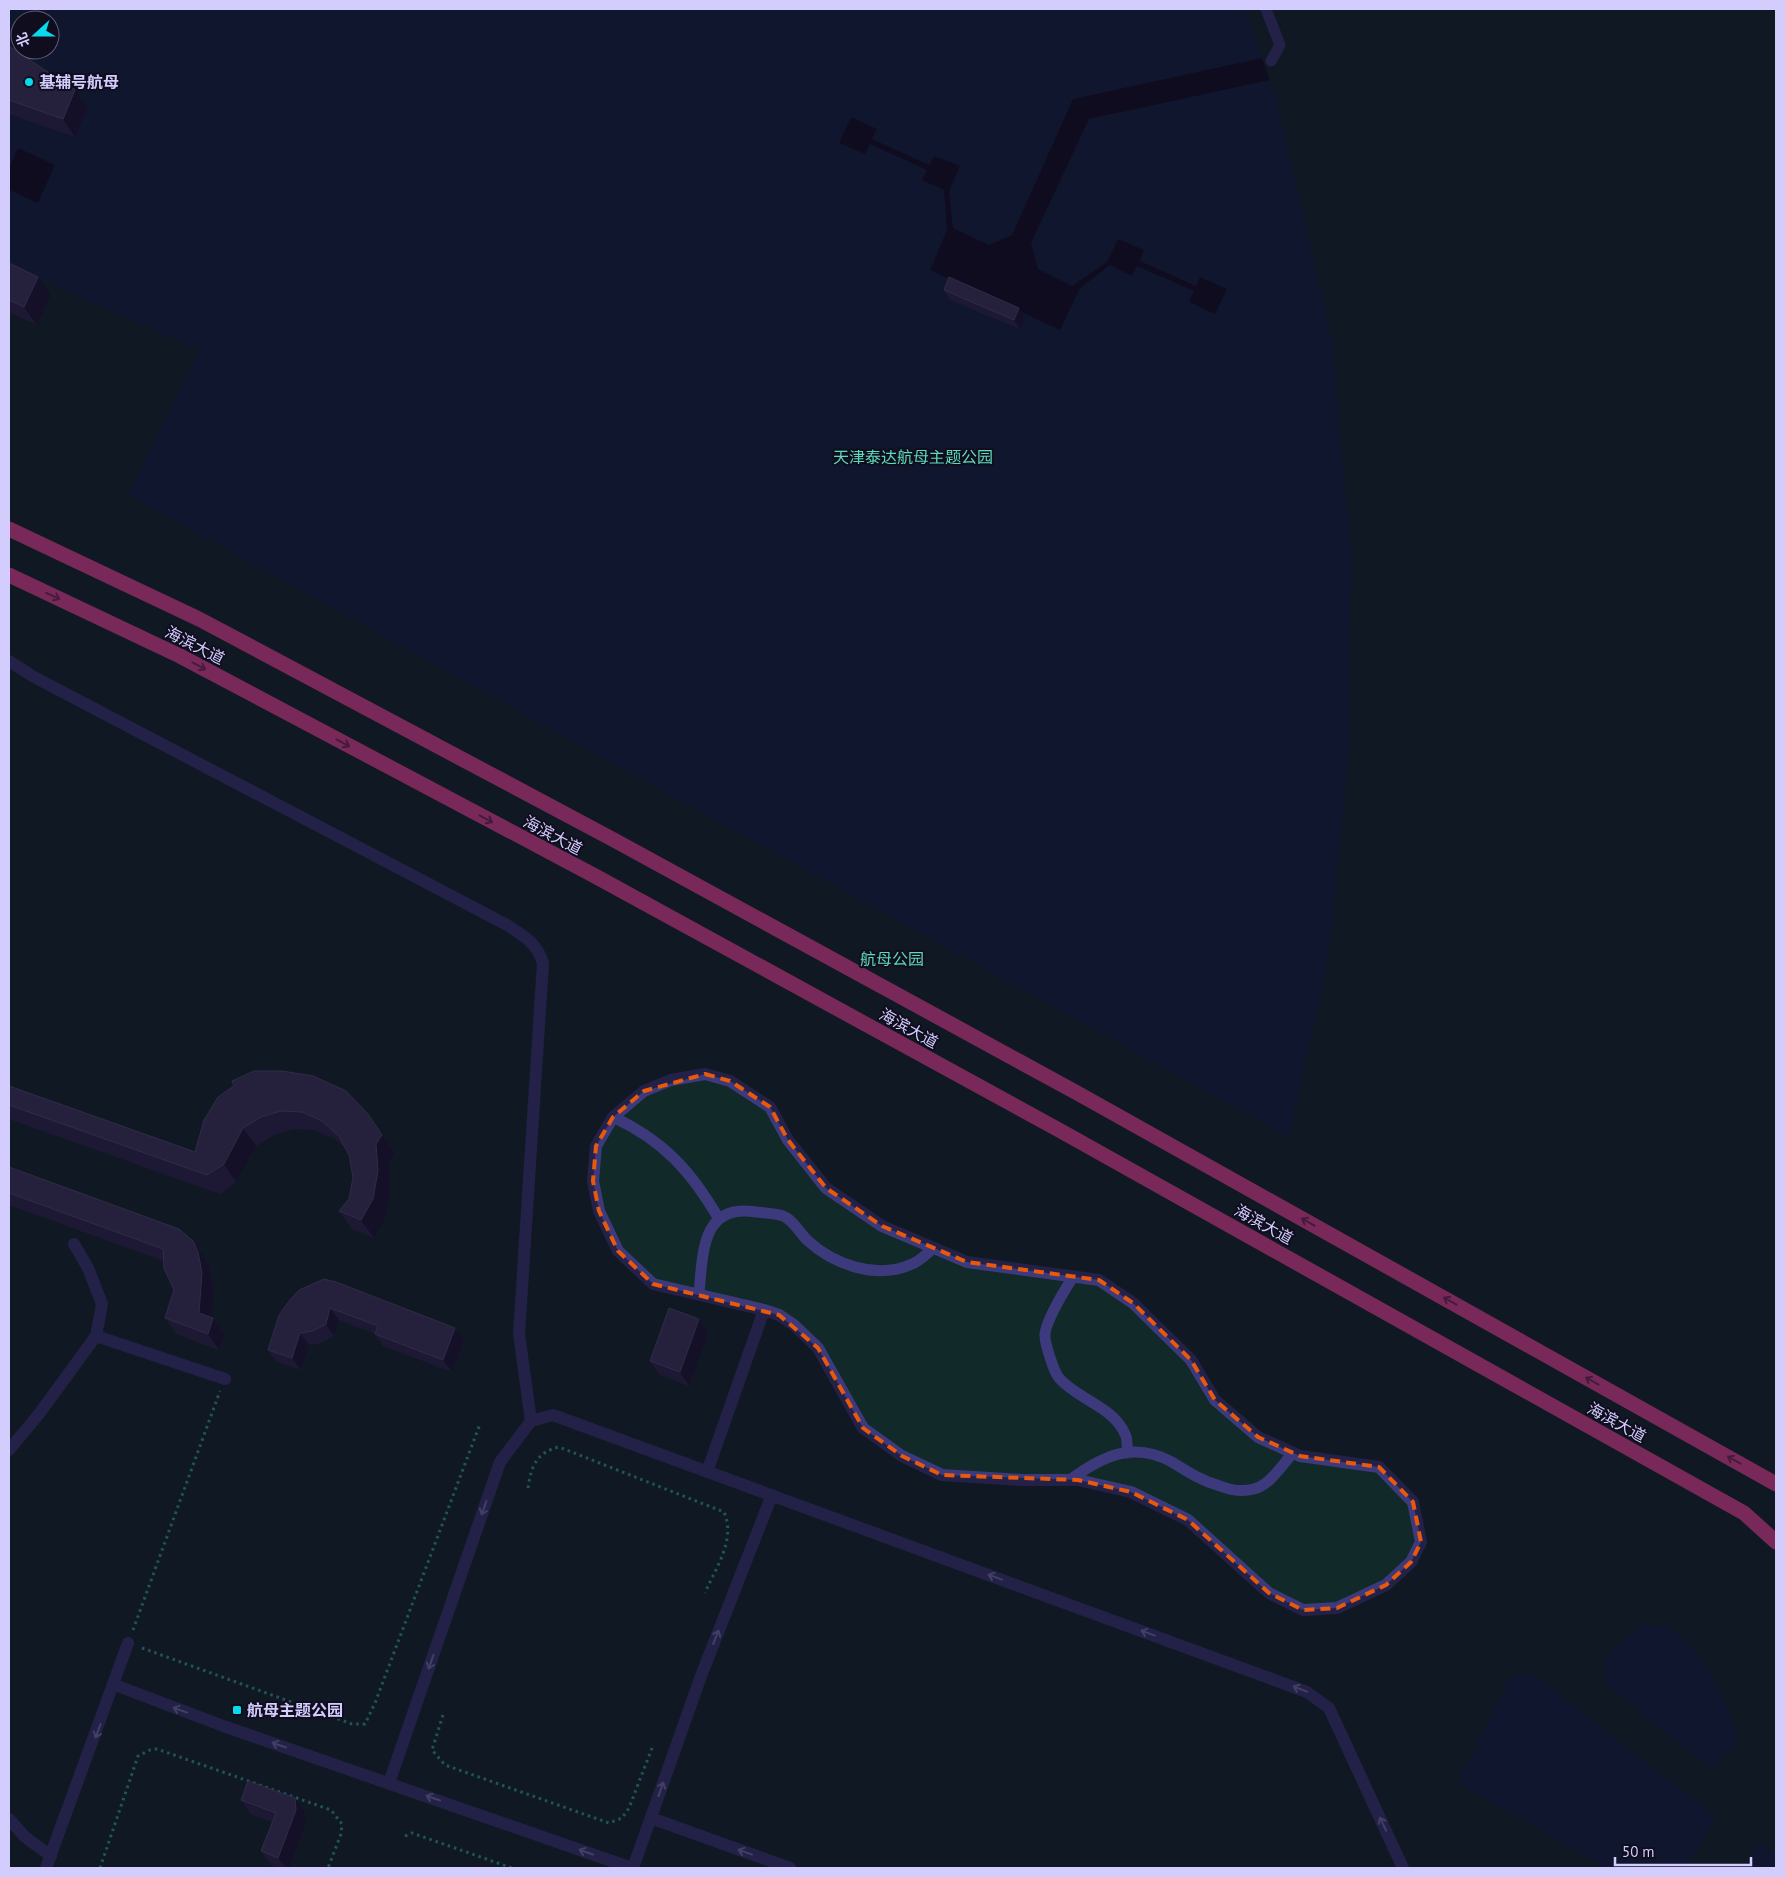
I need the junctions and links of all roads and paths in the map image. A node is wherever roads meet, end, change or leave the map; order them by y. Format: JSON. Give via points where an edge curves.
{"nodes":[{"id":1,"x":1266,"y":9,"type":"edge"},
{"id":2,"x":1271,"y":61,"type":"dead end"},
{"id":3,"x":9,"y":529,"type":"edge"},
{"id":4,"x":9,"y":575,"type":"edge"},
{"id":5,"x":9,"y":661,"type":"edge"},
{"id":6,"x":613,"y":1117,"type":"junction"},
{"id":7,"x":719,"y":1219,"type":"junction"},
{"id":8,"x":74,"y":1244,"type":"dead end"},
{"id":9,"x":934,"y":1248,"type":"junction"},
{"id":10,"x":1074,"y":1276,"type":"junction"},
{"id":11,"x":698,"y":1293,"type":"junction"},
{"id":12,"x":764,"y":1310,"type":"junction"},
{"id":13,"x":96,"y":1336,"type":"junction"},
{"id":14,"x":225,"y":1379,"type":"joint"},
{"id":15,"x":531,"y":1421,"type":"junction"},
{"id":16,"x":480,"y":1424,"type":"dead end"},
{"id":17,"x":9,"y":1450,"type":"edge"},
{"id":18,"x":1127,"y":1453,"type":"junction"},
{"id":19,"x":1293,"y":1453,"type":"junction"},
{"id":20,"x":708,"y":1472,"type":"junction"},
{"id":21,"x":1070,"y":1480,"type":"junction"},
{"id":22,"x":1776,"y":1484,"type":"edge"},
{"id":23,"x":528,"y":1488,"type":"dead end"},
{"id":24,"x":772,"y":1495,"type":"junction"},
{"id":25,"x":1776,"y":1542,"type":"edge"},
{"id":26,"x":705,"y":1593,"type":"dead end"},
{"id":27,"x":128,"y":1643,"type":"junction"},
{"id":28,"x":115,"y":1685,"type":"junction"},
{"id":29,"x":443,"y":1715,"type":"dead end"},
{"id":30,"x":652,"y":1748,"type":"dead end"},
{"id":31,"x":390,"y":1783,"type":"junction"},
{"id":32,"x":9,"y":1818,"type":"edge"},
{"id":33,"x":651,"y":1818,"type":"junction"},
{"id":34,"x":405,"y":1836,"type":"dead end"},
{"id":35,"x":51,"y":1856,"type":"junction"},
{"id":36,"x":46,"y":1868,"type":"edge"},
{"id":37,"x":100,"y":1868,"type":"edge"},
{"id":38,"x":328,"y":1868,"type":"edge"},
{"id":39,"x":512,"y":1868,"type":"edge"},
{"id":40,"x":633,"y":1868,"type":"edge"},
{"id":41,"x":790,"y":1868,"type":"edge"},
{"id":42,"x":1403,"y":1868,"type":"edge"}],
"edges":[{"from":1,"to":2,"type":"lane","via":[[1280,46]]},
{"from":22,"to":3,"type":"highway","name":"海滨大道","one_way":true,"via":[[1078,1094],[614,840],[198,619]]},
{"from":4,"to":25,"type":"highway","name":"海滨大道","one_way":true,"via":[[189,661],[595,876],[1050,1125],[1744,1512]]},
{"from":5,"to":15,"type":"street","via":[[507,925],[531,941],[540,952],[543,963],[519,1334]]},
{"from":6,"to":7,"type":"lane","via":[[631,1125],[675,1157]]},
{"from":6,"to":9,"type":"street","via":[[644,1091],[671,1080],[705,1074],[730,1080],[770,1107],[788,1140],[826,1188],[882,1226]]},
{"from":6,"to":11,"type":"street","via":[[596,1146],[593,1181],[599,1211],[618,1251],[654,1284]]},
{"from":7,"to":9,"type":"lane","via":[[745,1210],[784,1216],[829,1257],[878,1272],[914,1264]]},
{"from":7,"to":11,"type":"lane","via":[[712,1225],[705,1244]]},
{"from":8,"to":13,"type":"street","via":[[88,1268],[102,1304]]},
{"from":9,"to":10,"type":"street","via":[[967,1262]]},
{"from":10,"to":18,"type":"lane","via":[[1058,1301],[1045,1334],[1050,1357],[1058,1377],[1084,1399],[1110,1414],[1126,1435]]},
{"from":10,"to":19,"type":"street","via":[[1099,1280],[1133,1303],[1191,1360],[1215,1400],[1258,1437]]},
{"from":11,"to":12,"type":"street"},
{"from":12,"to":20,"type":"street"},
{"from":12,"to":21,"type":"street","via":[[779,1314],[818,1348],[863,1428],[902,1456],[942,1475]]},
{"from":13,"to":14,"type":"street"},
{"from":13,"to":17,"type":"street"},
{"from":14,"to":27,"type":"path"},
{"from":15,"to":20,"type":"street","via":[[553,1415]]},
{"from":15,"to":31,"type":"street","one_way":true,"via":[[500,1462]]},
{"from":16,"to":27,"type":"path","via":[[365,1724],[352,1724]]},
{"from":18,"to":19,"type":"lane","via":[[1151,1453],[1201,1480],[1232,1490],[1254,1489],[1268,1481]]},
{"from":18,"to":21,"type":"lane","via":[[1091,1464]]},
{"from":19,"to":21,"type":"street","via":[[1379,1467],[1413,1502],[1421,1542],[1411,1562],[1386,1585],[1337,1608],[1303,1610],[1269,1593],[1188,1520],[1131,1492]]},
{"from":20,"to":24,"type":"street"},
{"from":23,"to":26,"type":"path","via":[[535,1461],[544,1452],[559,1447],[724,1512],[728,1539]]},
{"from":33,"to":24,"type":"street","one_way":true,"via":[[701,1676]]},
{"from":42,"to":24,"type":"street","one_way":true,"via":[[1329,1708],[1307,1692]]},
{"from":27,"to":28,"type":"street"},
{"from":31,"to":28,"type":"street","one_way":true},
{"from":28,"to":35,"type":"street","one_way":true},
{"from":29,"to":30,"type":"path","via":[[432,1750],[445,1765],[609,1824],[622,1818],[629,1808]]},
{"from":40,"to":31,"type":"street","one_way":true},
{"from":32,"to":35,"type":"street","via":[[25,1837]]},
{"from":33,"to":40,"type":"street"},
{"from":41,"to":33,"type":"street","one_way":true},
{"from":34,"to":39,"type":"path","via":[[412,1833]]},
{"from":35,"to":36,"type":"street"},
{"from":37,"to":38,"type":"path","via":[[138,1756],[156,1749],[331,1810],[342,1824]]}]}
